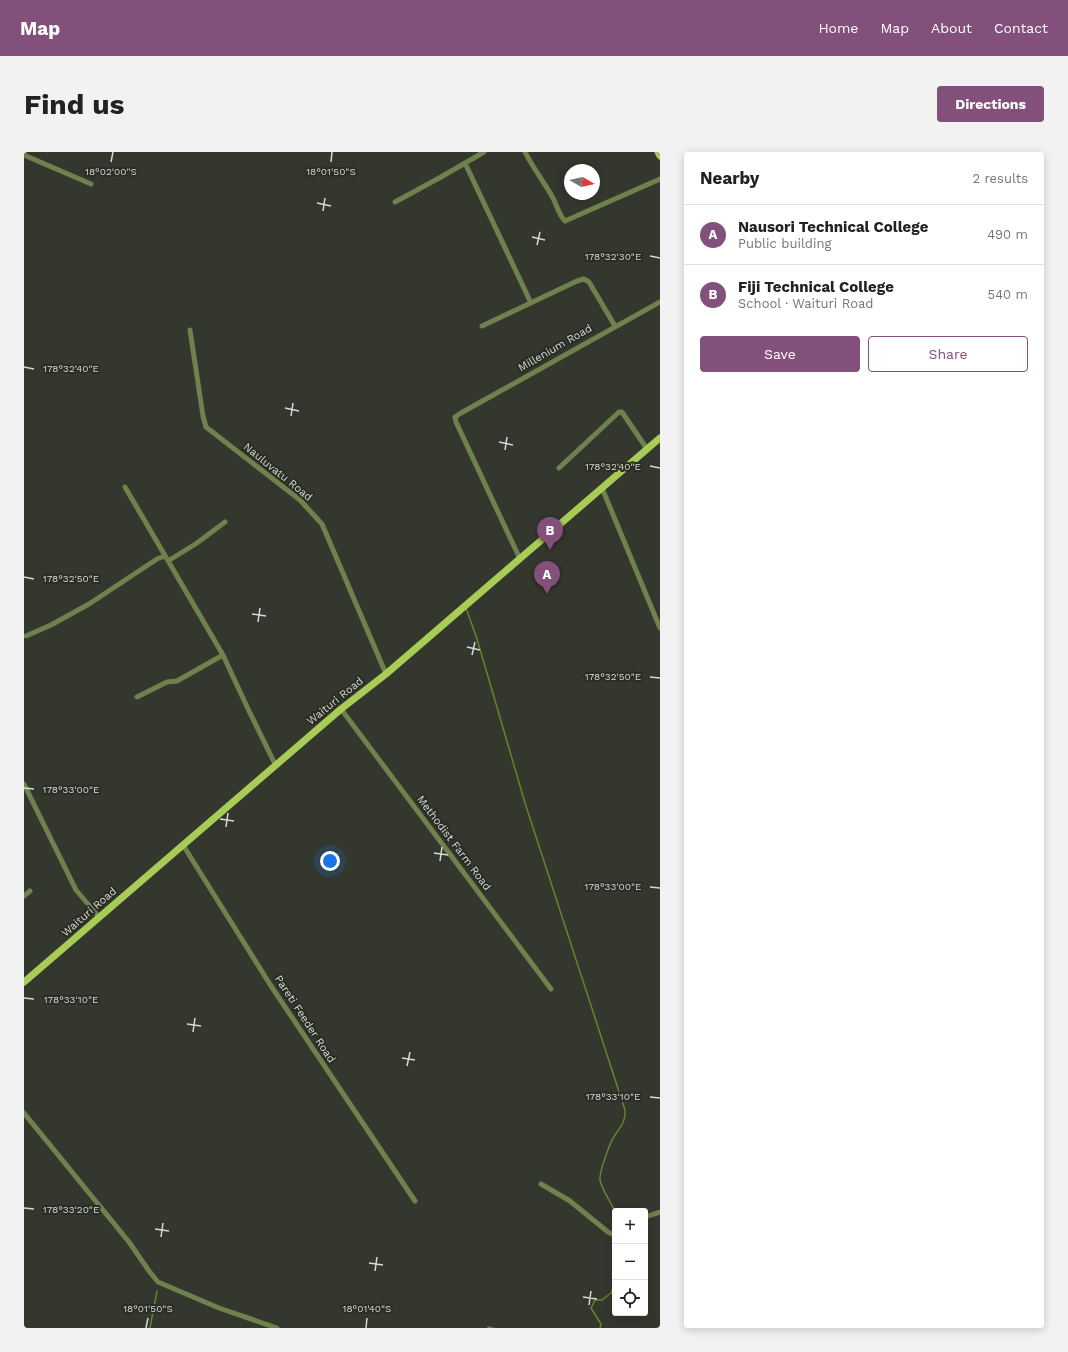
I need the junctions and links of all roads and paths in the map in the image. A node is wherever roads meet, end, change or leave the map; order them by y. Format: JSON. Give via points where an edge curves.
{"nodes":[{"id":1,"x":484,"y":152,"type":"edge"},
{"id":2,"x":525,"y":152,"type":"edge"},
{"id":3,"x":658,"y":152,"type":"edge"},
{"id":4,"x":24,"y":155,"type":"edge"},
{"id":5,"x":660,"y":156,"type":"edge"},
{"id":6,"x":465,"y":163,"type":"junction"},
{"id":7,"x":660,"y":179,"type":"edge"},
{"id":8,"x":91,"y":184,"type":"dead end"},
{"id":9,"x":395,"y":202,"type":"dead end"},
{"id":10,"x":660,"y":302,"type":"edge"},
{"id":11,"x":531,"y":303,"type":"junction"},
{"id":12,"x":482,"y":326,"type":"dead end"},
{"id":13,"x":615,"y":326,"type":"junction"},
{"id":14,"x":190,"y":330,"type":"dead end"},
{"id":15,"x":660,"y":438,"type":"edge"},
{"id":16,"x":647,"y":449,"type":"junction"},
{"id":17,"x":559,"y":468,"type":"dead end"},
{"id":18,"x":125,"y":487,"type":"dead end"},
{"id":19,"x":602,"y":488,"type":"junction"},
{"id":20,"x":225,"y":522,"type":"dead end"},
{"id":21,"x":167,"y":558,"type":"junction"},
{"id":22,"x":520,"y":559,"type":"junction"},
{"id":23,"x":660,"y":628,"type":"edge"},
{"id":24,"x":26,"y":636,"type":"dead end"},
{"id":25,"x":223,"y":655,"type":"junction"},
{"id":26,"x":386,"y":674,"type":"junction"},
{"id":27,"x":138,"y":698,"type":"dead end"},
{"id":28,"x":341,"y":709,"type":"junction"},
{"id":29,"x":276,"y":766,"type":"junction"},
{"id":30,"x":24,"y":784,"type":"edge"},
{"id":31,"x":183,"y":846,"type":"junction"},
{"id":32,"x":30,"y":892,"type":"dead end"},
{"id":33,"x":24,"y":896,"type":"edge"},
{"id":34,"x":99,"y":917,"type":"junction"},
{"id":35,"x":24,"y":982,"type":"edge"},
{"id":36,"x":551,"y":989,"type":"dead end"},
{"id":37,"x":24,"y":1113,"type":"edge"},
{"id":38,"x":541,"y":1184,"type":"dead end"},
{"id":39,"x":415,"y":1201,"type":"dead end"},
{"id":40,"x":660,"y":1212,"type":"edge"},
{"id":41,"x":648,"y":1216,"type":"edge"},
{"id":42,"x":612,"y":1234,"type":"edge"},
{"id":43,"x":277,"y":1328,"type":"edge"}],
"edges":[{"from":1,"to":6,"type":"street"},
{"from":2,"to":7,"type":"street","via":[[565,221]]},
{"from":3,"to":5,"type":"main road"},
{"from":4,"to":8,"type":"street"},
{"from":6,"to":9,"type":"street"},
{"from":6,"to":11,"type":"street"},
{"from":10,"to":13,"type":"street","name":"Millenium Road"},
{"from":11,"to":12,"type":"street"},
{"from":11,"to":13,"type":"street","via":[[582,279],[586,280]]},
{"from":13,"to":22,"type":"street","name":"Millenium Road","via":[[455,417]]},
{"from":14,"to":26,"type":"street","name":"Nauluvatu Road","via":[[206,427],[300,500],[322,524]]},
{"from":15,"to":16,"type":"main road","name":"Waituri Road"},
{"from":16,"to":17,"type":"street","via":[[622,412],[619,412]]},
{"from":16,"to":19,"type":"main road","name":"Waituri Road"},
{"from":18,"to":21,"type":"street"},
{"from":19,"to":22,"type":"main road","name":"Waituri Road"},
{"from":19,"to":23,"type":"street"},
{"from":20,"to":21,"type":"street","via":[[197,543]]},
{"from":21,"to":24,"type":"street","via":[[158,559],[89,604]]},
{"from":21,"to":25,"type":"street"},
{"from":22,"to":26,"type":"main road","name":"Waituri Road"},
{"from":25,"to":27,"type":"street","via":[[177,681],[167,682]]},
{"from":25,"to":29,"type":"street"},
{"from":26,"to":28,"type":"main road","name":"Waituri Road"},
{"from":28,"to":29,"type":"main road","name":"Waituri Road"},
{"from":28,"to":36,"type":"street","name":"Methodist Farm Road"},
{"from":29,"to":31,"type":"main road","name":"Waituri Road"},
{"from":30,"to":34,"type":"street","via":[[76,890]]},
{"from":31,"to":34,"type":"main road","name":"Waituri Road"},
{"from":31,"to":39,"type":"street","name":"Pareti Feeder Road","via":[[271,986]]},
{"from":32,"to":33,"type":"street"},
{"from":34,"to":35,"type":"main road","name":"Waituri Road"},
{"from":37,"to":43,"type":"street","via":[[129,1242],[158,1282],[219,1308]]},
{"from":38,"to":42,"type":"street","via":[[570,1201]]},
{"from":40,"to":41,"type":"street"}]}
